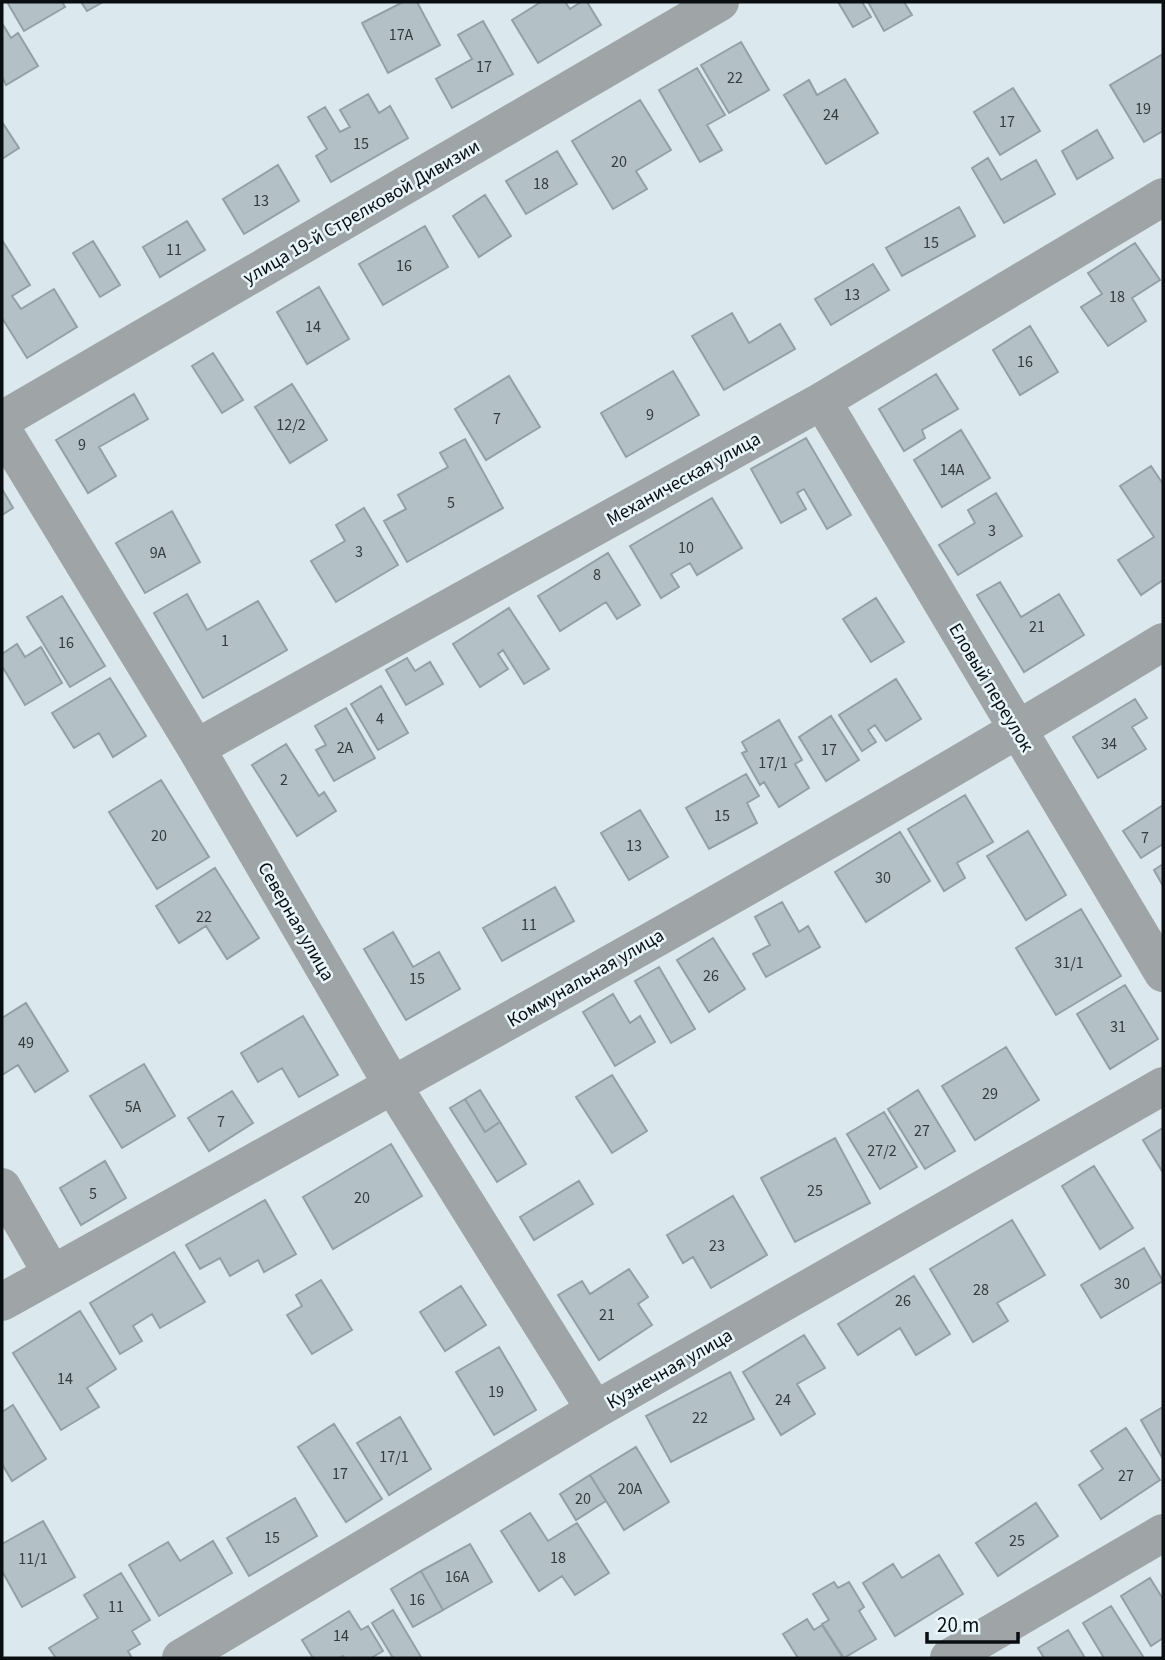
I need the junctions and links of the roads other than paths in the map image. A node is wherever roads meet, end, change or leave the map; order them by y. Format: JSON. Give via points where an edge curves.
{"nodes":[{"id":1,"x":720,"y":2,"type":"edge"},
{"id":2,"x":1163,"y":197,"type":"edge"},
{"id":3,"x":822,"y":401,"type":"junction"},
{"id":4,"x":2,"y":420,"type":"edge"},
{"id":5,"x":2,"y":429,"type":"edge"},
{"id":6,"x":1163,"y":642,"type":"edge"},
{"id":7,"x":1018,"y":731,"type":"junction"},
{"id":8,"x":196,"y":748,"type":"junction"},
{"id":9,"x":1163,"y":973,"type":"edge"},
{"id":10,"x":393,"y":1086,"type":"junction"},
{"id":11,"x":1163,"y":1086,"type":"edge"},
{"id":12,"x":2,"y":1187,"type":"edge"},
{"id":13,"x":52,"y":1274,"type":"junction"},
{"id":14,"x":2,"y":1302,"type":"edge"},
{"id":15,"x":595,"y":1410,"type":"junction"},
{"id":16,"x":1163,"y":1533,"type":"edge"},
{"id":17,"x":181,"y":1658,"type":"edge"},
{"id":18,"x":949,"y":1658,"type":"edge"}],
"edges":[{"from":1,"to":4,"type":"street","name":"улица 19-й Стрелковой Дивизии"},
{"from":2,"to":3,"type":"street","name":"Механическая улица"},
{"from":3,"to":7,"type":"street","name":"Еловый переулок"},
{"from":3,"to":8,"type":"street","name":"Механическая улица"},
{"from":5,"to":8,"type":"street","name":"Северная улица"},
{"from":6,"to":7,"type":"street","name":"Коммунальная улица"},
{"from":7,"to":9,"type":"street","name":"Еловый переулок"},
{"from":7,"to":10,"type":"street","name":"Коммунальная улица"},
{"from":8,"to":10,"type":"street","name":"Северная улица"},
{"from":10,"to":13,"type":"street","name":"Коммунальная улица"},
{"from":10,"to":15,"type":"street","name":"Северная улица"},
{"from":11,"to":15,"type":"street","name":"Кузнечная улица"},
{"from":12,"to":13,"type":"street"},
{"from":13,"to":14,"type":"street","name":"Коммунальная улица"},
{"from":15,"to":17,"type":"street","name":"Кузнечная улица"},
{"from":16,"to":18,"type":"street"}]}
